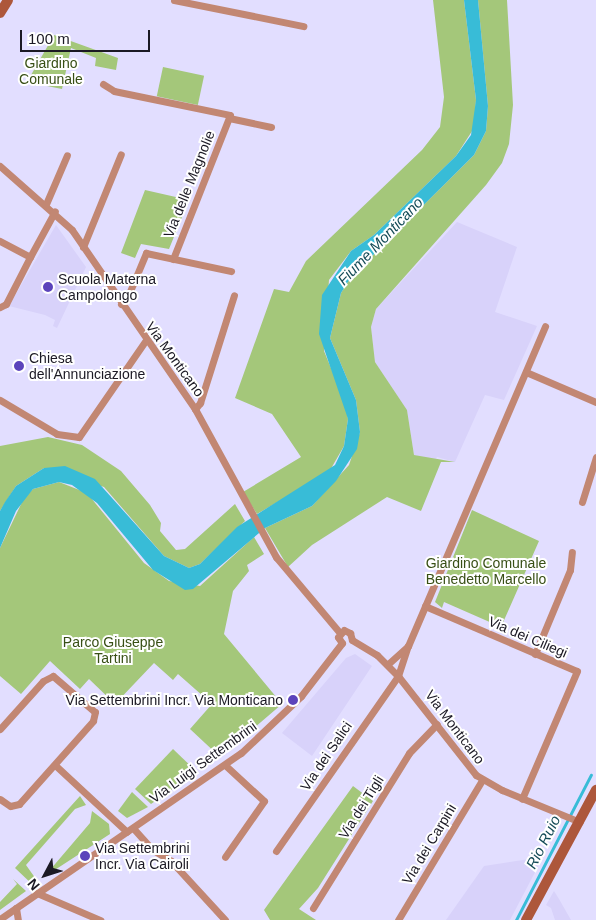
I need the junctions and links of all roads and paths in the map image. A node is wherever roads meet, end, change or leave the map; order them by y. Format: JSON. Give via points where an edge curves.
{"nodes":[{"id":1,"x":8,"y":0,"type":"edge"},
{"id":2,"x":174,"y":0,"type":"edge"},
{"id":3,"x":0,"y":13,"type":"edge"},
{"id":4,"x":303,"y":26,"type":"dead end"},
{"id":5,"x":103,"y":84,"type":"dead end"},
{"id":6,"x":229,"y":118,"type":"junction"},
{"id":7,"x":271,"y":127,"type":"dead end"},
{"id":8,"x":121,"y":154,"type":"dead end"},
{"id":9,"x":67,"y":155,"type":"dead end"},
{"id":10,"x":0,"y":166,"type":"edge"},
{"id":11,"x":46,"y":204,"type":"junction"},
{"id":12,"x":55,"y":211,"type":"junction"},
{"id":13,"x":0,"y":242,"type":"edge"},
{"id":14,"x":83,"y":247,"type":"junction"},
{"id":15,"x":30,"y":256,"type":"junction"},
{"id":16,"x":173,"y":259,"type":"junction"},
{"id":17,"x":231,"y":271,"type":"dead end"},
{"id":18,"x":234,"y":295,"type":"dead end"},
{"id":19,"x":121,"y":304,"type":"junction"},
{"id":20,"x":1,"y":307,"type":"edge"},
{"id":21,"x":545,"y":326,"type":"dead end"},
{"id":22,"x":146,"y":340,"type":"junction"},
{"id":23,"x":526,"y":372,"type":"junction"},
{"id":24,"x":0,"y":400,"type":"edge"},
{"id":25,"x":596,"y":402,"type":"edge"},
{"id":26,"x":195,"y":409,"type":"junction"},
{"id":27,"x":596,"y":457,"type":"edge"},
{"id":28,"x":582,"y":502,"type":"dead end"},
{"id":29,"x":572,"y":552,"type":"dead end"},
{"id":30,"x":425,"y":606,"type":"junction"},
{"id":31,"x":340,"y":633,"type":"junction"},
{"id":32,"x":352,"y":640,"type":"junction"},
{"id":33,"x":342,"y":643,"type":"junction"},
{"id":34,"x":408,"y":646,"type":"junction"},
{"id":35,"x":535,"y":654,"type":"junction"},
{"id":36,"x":387,"y":664,"type":"junction"},
{"id":37,"x":398,"y":676,"type":"junction"},
{"id":38,"x":437,"y":724,"type":"junction"},
{"id":39,"x":0,"y":729,"type":"edge"},
{"id":40,"x":55,"y":765,"type":"junction"},
{"id":41,"x":225,"y":765,"type":"junction"},
{"id":42,"x":482,"y":780,"type":"junction"},
{"id":43,"x":596,"y":790,"type":"edge"},
{"id":44,"x":0,"y":799,"type":"edge"},
{"id":45,"x":522,"y":799,"type":"junction"},
{"id":46,"x":572,"y":819,"type":"junction"},
{"id":47,"x":133,"y":828,"type":"junction"},
{"id":48,"x":126,"y":832,"type":"junction"},
{"id":49,"x":276,"y":851,"type":"dead end"},
{"id":50,"x":225,"y":857,"type":"dead end"},
{"id":51,"x":38,"y":893,"type":"junction"},
{"id":52,"x":16,"y":908,"type":"junction"},
{"id":53,"x":313,"y":908,"type":"dead end"},
{"id":54,"x":0,"y":919,"type":"edge"},
{"id":55,"x":18,"y":920,"type":"edge"},
{"id":56,"x":100,"y":920,"type":"edge"},
{"id":57,"x":226,"y":920,"type":"edge"},
{"id":58,"x":398,"y":920,"type":"edge"},
{"id":59,"x":526,"y":920,"type":"edge"}],
"edges":[{"from":1,"to":3,"type":"main road"},
{"from":2,"to":4,"type":"street"},
{"from":5,"to":6,"type":"street","name":"Via delle Magnolie","via":[[114,91],[230,115]]},
{"from":6,"to":7,"type":"street","name":"Via delle Magnolie"},
{"from":6,"to":16,"type":"street","name":"Via delle Magnolie"},
{"from":8,"to":14,"type":"street"},
{"from":9,"to":11,"type":"street"},
{"from":10,"to":11,"type":"street","name":"Via Monticano"},
{"from":11,"to":12,"type":"street","name":"Via Monticano"},
{"from":12,"to":14,"type":"street","name":"Via Monticano"},
{"from":12,"to":15,"type":"street"},
{"from":13,"to":15,"type":"street"},
{"from":14,"to":19,"type":"street","name":"Via Monticano"},
{"from":15,"to":20,"type":"street"},
{"from":16,"to":17,"type":"street","name":"Via delle Magnolie"},
{"from":16,"to":19,"type":"street","name":"Via delle Magnolie","via":[[146,253],[128,296]]},
{"from":18,"to":26,"type":"street","name":"Via Monticano","via":[[200,403]]},
{"from":19,"to":22,"type":"street","name":"Via Monticano"},
{"from":21,"to":23,"type":"street"},
{"from":22,"to":24,"type":"street","via":[[79,437],[57,434]]},
{"from":22,"to":26,"type":"street","name":"Via Monticano"},
{"from":23,"to":25,"type":"street"},
{"from":23,"to":30,"type":"street"},
{"from":26,"to":31,"type":"street","name":"Via Monticano","via":[[271,549],[300,591]]},
{"from":27,"to":28,"type":"street","via":[[584,484]]},
{"from":29,"to":35,"type":"street","via":[[570,570]]},
{"from":30,"to":34,"type":"street"},
{"from":30,"to":35,"type":"street","name":"Via dei Ciliegi"},
{"from":31,"to":32,"type":"street","name":"Via Monticano","via":[[349,631]]},
{"from":31,"to":33,"type":"street"},
{"from":32,"to":33,"type":"street"},
{"from":32,"to":36,"type":"street","name":"Via Monticano"},
{"from":33,"to":41,"type":"street","name":"Via Luigi Settembrini","via":[[288,710]]},
{"from":34,"to":36,"type":"street"},
{"from":34,"to":37,"type":"street"},
{"from":35,"to":45,"type":"street","name":"Via dei Ciliegi","via":[[577,671]]},
{"from":36,"to":37,"type":"street","name":"Via Monticano"},
{"from":37,"to":38,"type":"street","name":"Via Monticano"},
{"from":37,"to":49,"type":"street","name":"Via dei Salici"},
{"from":38,"to":42,"type":"street","name":"Via Monticano","via":[[466,765]]},
{"from":38,"to":53,"type":"street","name":"Via dei Tigli","via":[[409,753]]},
{"from":39,"to":40,"type":"street","via":[[43,681],[56,677],[92,708],[96,716]]},
{"from":40,"to":44,"type":"street","via":[[19,804],[10,806]]},
{"from":40,"to":48,"type":"street"},
{"from":41,"to":47,"type":"street","name":"Via Luigi Settembrini"},
{"from":41,"to":50,"type":"street","via":[[264,801]]},
{"from":42,"to":45,"type":"street","name":"Via Monticano"},
{"from":42,"to":58,"type":"street","name":"Via dei Carpini"},
{"from":43,"to":46,"type":"main road"},
{"from":45,"to":46,"type":"street","name":"Via Monticano"},
{"from":46,"to":59,"type":"main road"},
{"from":47,"to":48,"type":"street","name":"Via Luigi Settembrini"},
{"from":47,"to":57,"type":"street","via":[[153,850],[171,861]]},
{"from":48,"to":51,"type":"street","name":"Via Luigi Settembrini"},
{"from":51,"to":52,"type":"street","name":"Via Luigi Settembrini"},
{"from":51,"to":56,"type":"street"},
{"from":52,"to":54,"type":"street","name":"Via Luigi Settembrini"},
{"from":52,"to":55,"type":"street"}]}
